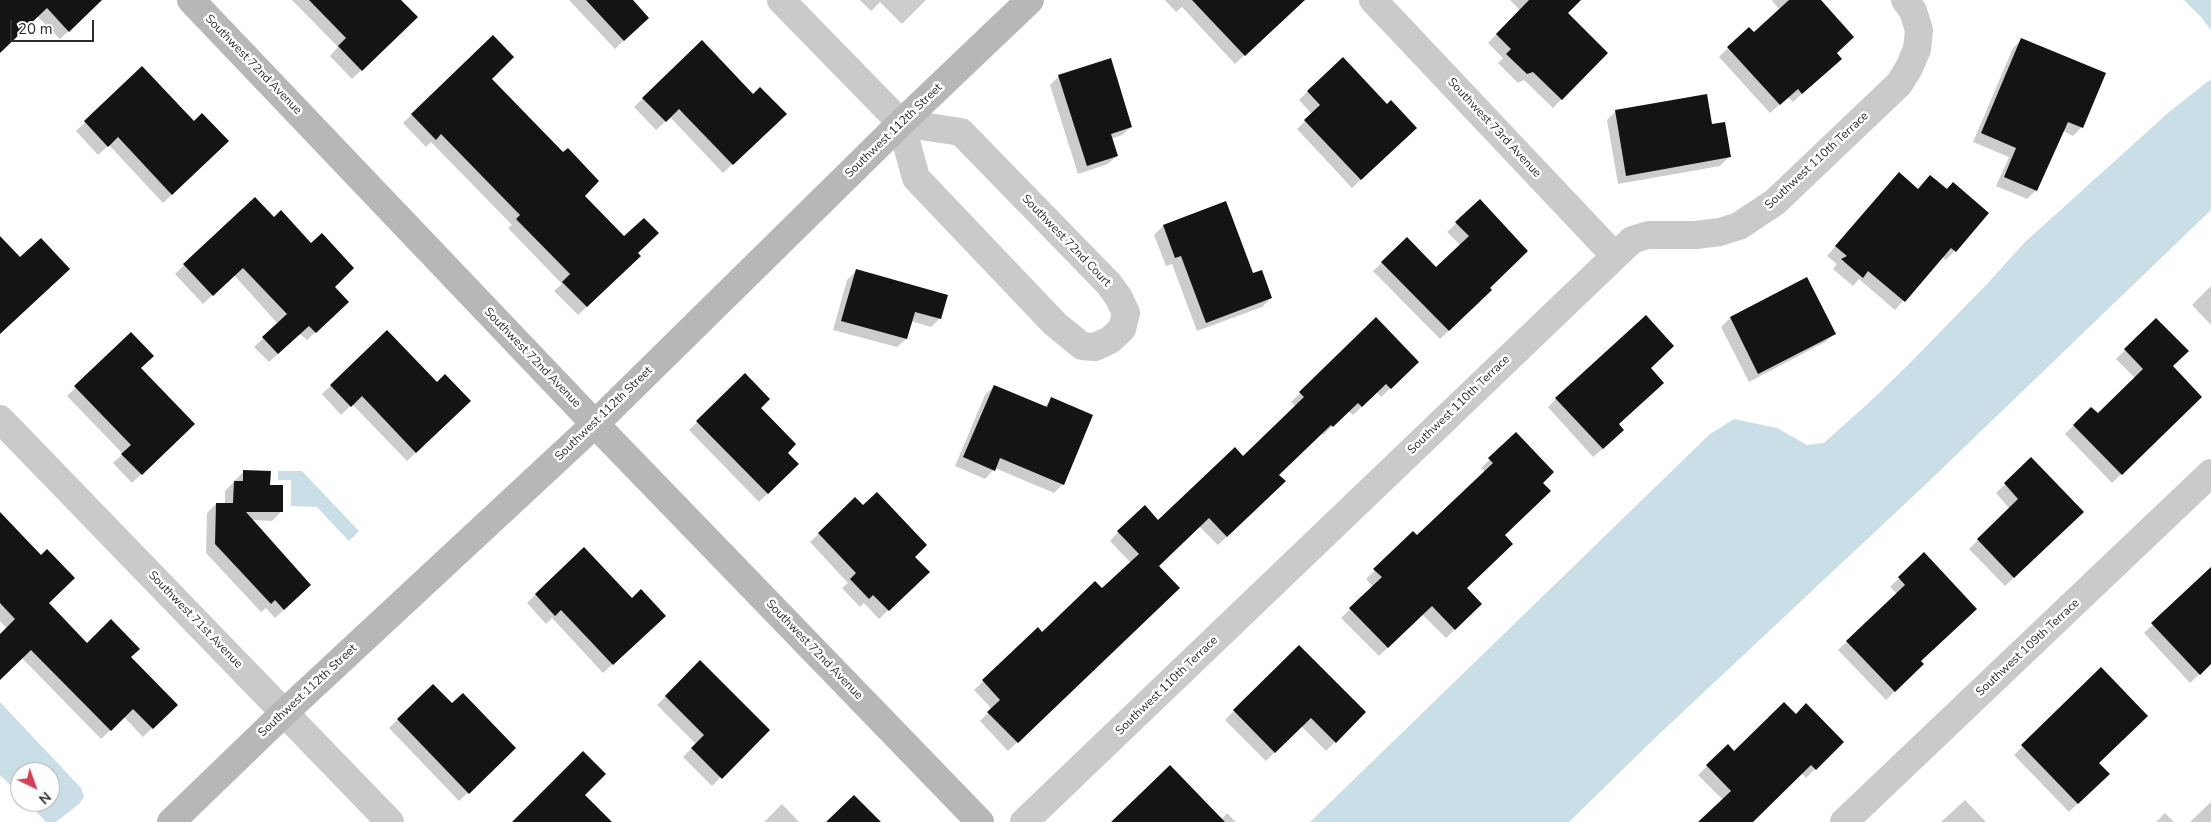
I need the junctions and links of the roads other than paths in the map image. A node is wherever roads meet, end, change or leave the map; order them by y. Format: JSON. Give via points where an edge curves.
{"nodes":[{"id":1,"x":191,"y":0,"type":"edge"},
{"id":2,"x":781,"y":0,"type":"edge"},
{"id":3,"x":1030,"y":0,"type":"edge"},
{"id":4,"x":1373,"y":0,"type":"edge"},
{"id":5,"x":1905,"y":0,"type":"edge"},
{"id":6,"x":902,"y":123,"type":"junction"},
{"id":7,"x":1615,"y":256,"type":"junction"},
{"id":8,"x":0,"y":419,"type":"edge"},
{"id":9,"x":595,"y":424,"type":"junction"},
{"id":10,"x":2211,"y":473,"type":"edge"},
{"id":11,"x":284,"y":713,"type":"junction"},
{"id":12,"x":171,"y":822,"type":"edge"},
{"id":13,"x":390,"y":822,"type":"edge"},
{"id":14,"x":980,"y":822,"type":"edge"},
{"id":15,"x":1024,"y":822,"type":"edge"},
{"id":16,"x":1844,"y":822,"type":"edge"}],
"edges":[{"from":1,"to":9,"type":"main road","name":"Southwest 72nd Avenue"},
{"from":2,"to":6,"type":"street"},
{"from":3,"to":6,"type":"main road","name":"Southwest 112th Street"},
{"from":4,"to":7,"type":"street","name":"Southwest 73rd Avenue"},
{"from":5,"to":7,"type":"street","name":"Southwest 110th Terrace","via":[[1919,30],[1917,49],[1899,84],[1775,202],[1740,226],[1696,235],[1648,235],[1632,240]]},
{"from":6,"to":6,"type":"street","name":"Southwest 72nd Court","via":[[916,178],[1055,324],[1082,346],[1095,347],[1122,329],[1126,313],[1109,284],[961,132]]},
{"from":6,"to":9,"type":"main road","name":"Southwest 112th Street"},
{"from":7,"to":15,"type":"street","name":"Southwest 110th Terrace"},
{"from":8,"to":11,"type":"street","name":"Southwest 71st Avenue"},
{"from":9,"to":11,"type":"main road","name":"Southwest 112th Street"},
{"from":9,"to":14,"type":"main road","name":"Southwest 72nd Avenue"},
{"from":10,"to":16,"type":"street","name":"Southwest 109th Terrace"},
{"from":11,"to":12,"type":"main road","name":"Southwest 112th Street"},
{"from":11,"to":13,"type":"street","name":"Southwest 71st Avenue"}]}
